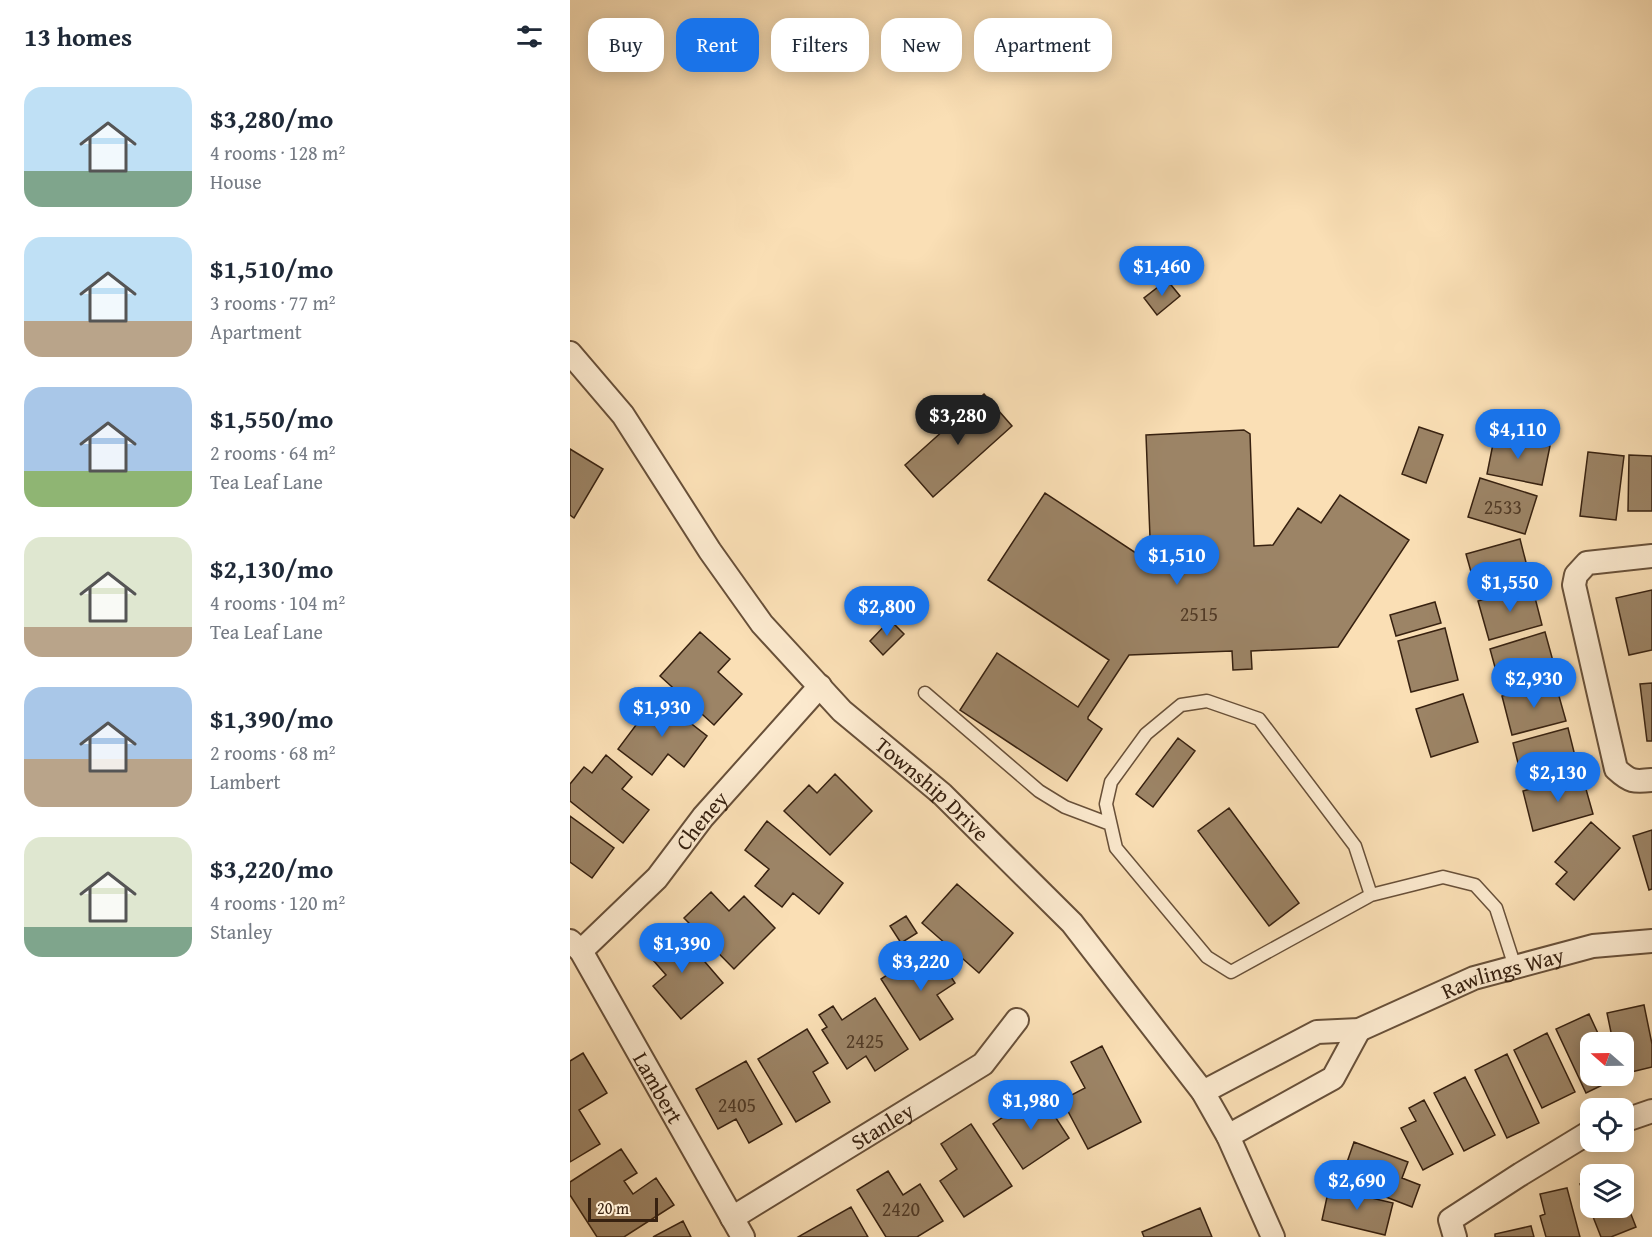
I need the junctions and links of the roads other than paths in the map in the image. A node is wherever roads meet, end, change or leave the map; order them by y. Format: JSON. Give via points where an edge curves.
{"nodes":[{"id":1,"x":570,"y":353,"type":"edge"},
{"id":2,"x":1652,"y":556,"type":"edge"},
{"id":3,"x":820,"y":686,"type":"junction"},
{"id":4,"x":925,"y":693,"type":"dead end"},
{"id":5,"x":1652,"y":780,"type":"edge"},
{"id":6,"x":1110,"y":824,"type":"junction"},
{"id":7,"x":1371,"y":895,"type":"junction"},
{"id":8,"x":1652,"y":941,"type":"edge"},
{"id":9,"x":575,"y":946,"type":"edge"},
{"id":10,"x":1515,"y":967,"type":"junction"},
{"id":11,"x":1017,"y":1020,"type":"dead end"},
{"id":12,"x":1359,"y":1030,"type":"junction"},
{"id":13,"x":1203,"y":1092,"type":"junction"},
{"id":14,"x":1652,"y":1111,"type":"edge"},
{"id":15,"x":1634,"y":1117,"type":"edge"},
{"id":16,"x":1228,"y":1136,"type":"junction"},
{"id":17,"x":1580,"y":1138,"type":"edge"},
{"id":18,"x":737,"y":1228,"type":"edge"},
{"id":19,"x":1452,"y":1229,"type":"edge"},
{"id":20,"x":1273,"y":1237,"type":"edge"}],
"edges":[{"from":1,"to":3,"type":"street","name":"Township Drive","via":[[623,415],[762,624]]},
{"from":2,"to":5,"type":"street","via":[[1587,563],[1576,574],[1574,585],[1616,769],[1635,782]]},
{"from":3,"to":9,"type":"street","name":"Cheney","via":[[703,817],[657,878]]},
{"from":3,"to":13,"type":"street","name":"Township Drive","via":[[843,711],[942,794],[1072,923]]},
{"from":4,"to":6,"type":"lane","via":[[1039,791],[1065,807]]},
{"from":6,"to":7,"type":"lane","via":[[1116,848],[1207,957],[1232,972]]},
{"from":6,"to":7,"type":"lane","via":[[1106,804],[1111,782],[1146,734],[1181,705],[1207,701],[1259,719],[1355,846]]},
{"from":7,"to":10,"type":"lane","via":[[1443,877],[1475,885],[1496,908]]},
{"from":8,"to":10,"type":"street","name":"Rawlings Way","via":[[1593,946]]},
{"from":9,"to":18,"type":"street","name":"Lambert"},
{"from":10,"to":12,"type":"street","name":"Rawlings Way","via":[[1474,978]]},
{"from":11,"to":18,"type":"street","name":"Stanley","via":[[983,1064]]},
{"from":12,"to":13,"type":"street","name":"Rawlings Way","via":[[1317,1032]]},
{"from":12,"to":16,"type":"street","via":[[1333,1078]]},
{"from":13,"to":16,"type":"street","name":"Township Drive"},
{"from":14,"to":15,"type":"street"},
{"from":16,"to":20,"type":"street","name":"Township Drive"},
{"from":17,"to":19,"type":"street","via":[[1521,1174]]}]}
